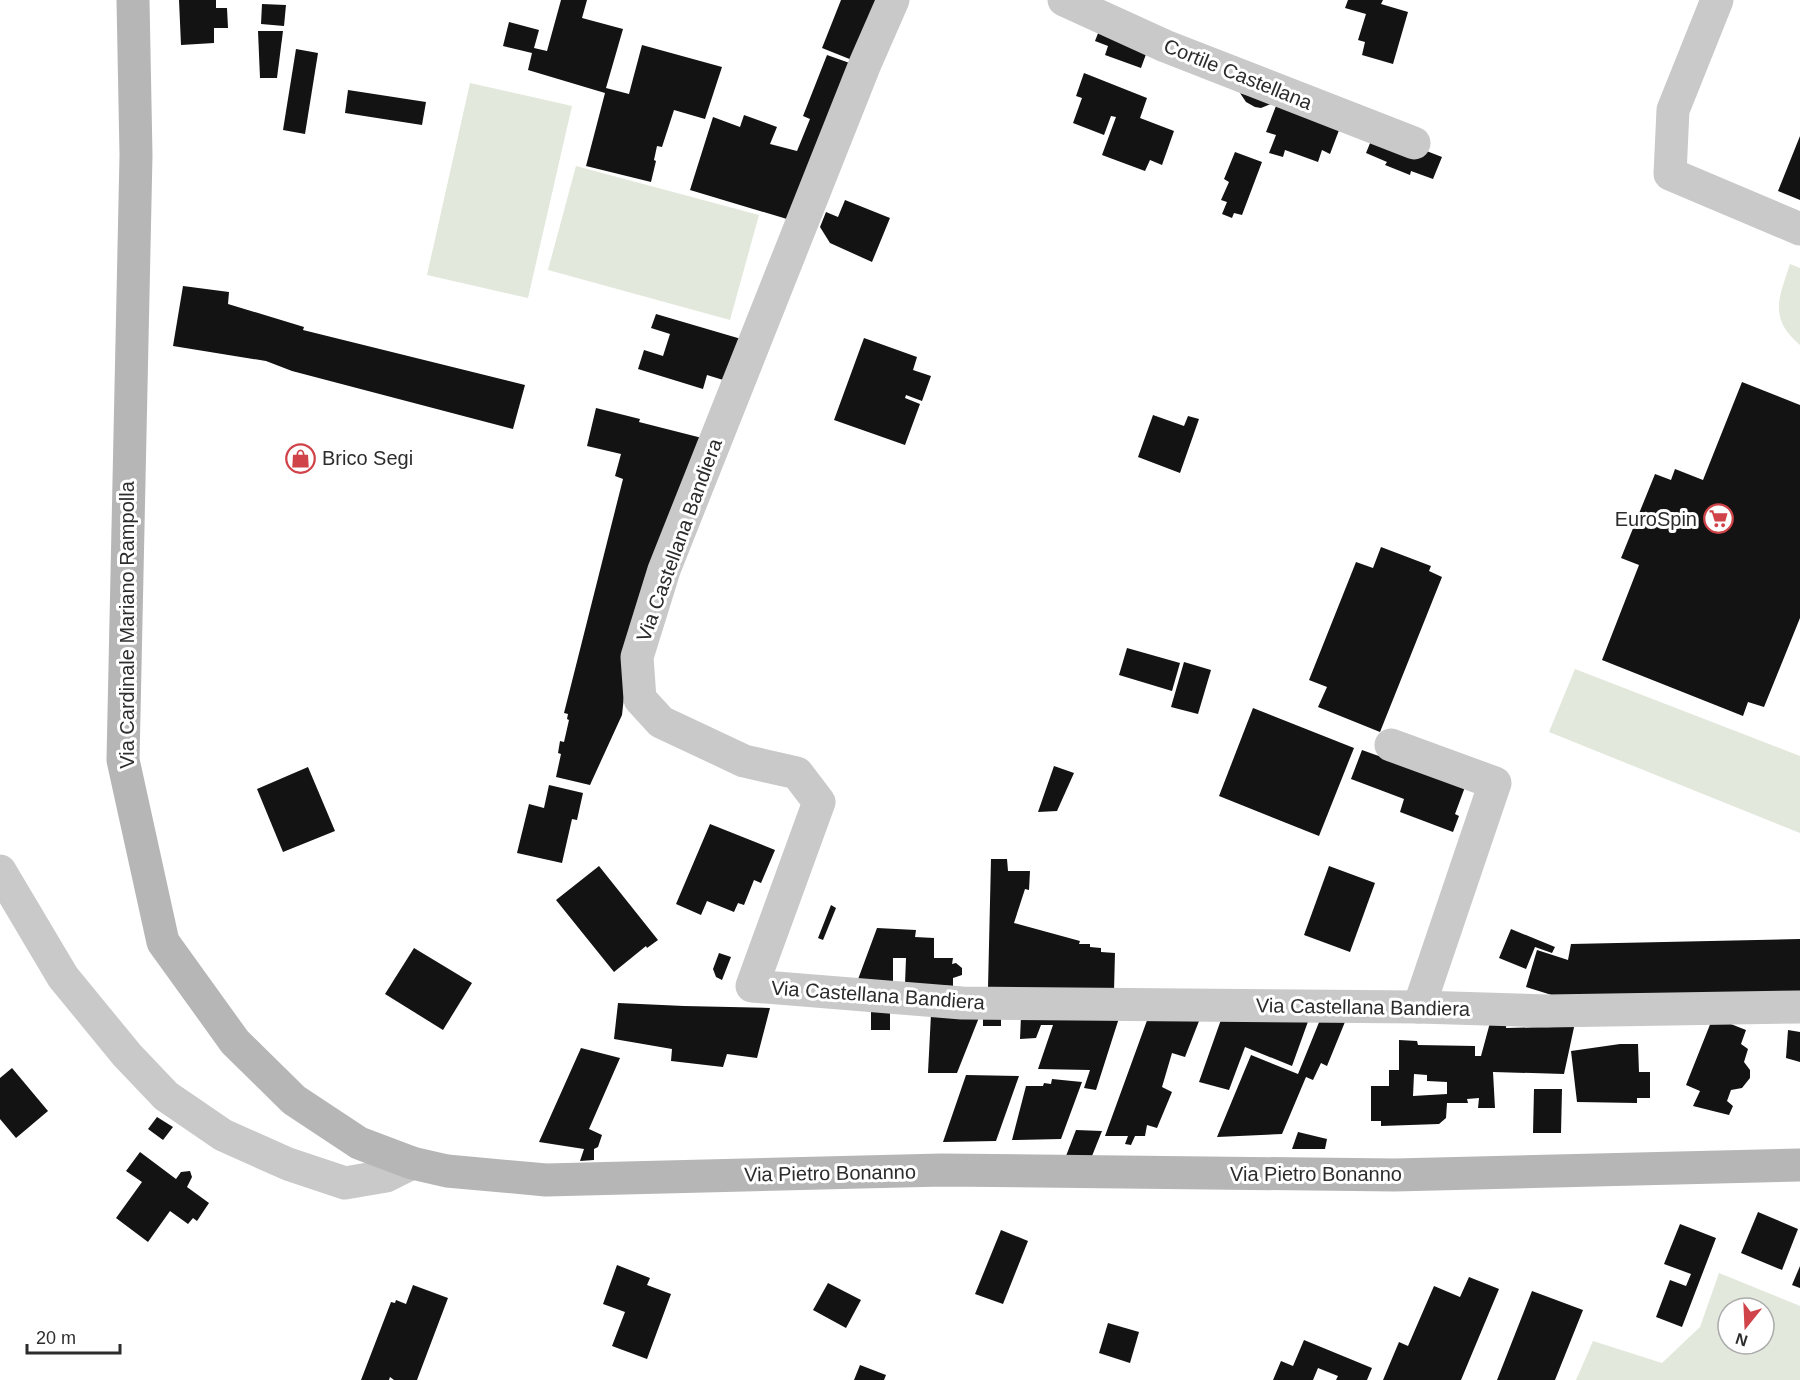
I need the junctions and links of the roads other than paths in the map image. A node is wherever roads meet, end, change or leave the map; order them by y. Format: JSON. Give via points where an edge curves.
{"nodes":[{"id":1,"x":133,"y":0,"type":"edge"},
{"id":2,"x":893,"y":0,"type":"edge"},
{"id":3,"x":1064,"y":0,"type":"edge"},
{"id":4,"x":1717,"y":0,"type":"edge"},
{"id":5,"x":1414,"y":143,"type":"dead end"},
{"id":6,"x":1800,"y":229,"type":"edge"},
{"id":7,"x":1391,"y":745,"type":"dead end"},
{"id":8,"x":0,"y":871,"type":"edge"},
{"id":9,"x":1419,"y":1007,"type":"junction"},
{"id":10,"x":1800,"y":1007,"type":"edge"},
{"id":11,"x":412,"y":1163,"type":"junction"},
{"id":12,"x":1800,"y":1165,"type":"edge"}],
"edges":[{"from":1,"to":11,"type":"street","name":"Via Cardinale Mariano Rampolla","via":[[136,155],[123,760],[163,942],[235,1042],[294,1100],[359,1143]]},
{"from":2,"to":9,"type":"street","name":"Via Castellana Bandiera","via":[[664,570],[636,657],[639,699],[661,722],[744,761],[797,773],[819,802],[752,986],[962,1003]]},
{"from":3,"to":5,"type":"street","name":"Cortile Castellana","via":[[1165,46]]},
{"from":4,"to":6,"type":"street","via":[[1673,110],[1670,174]]},
{"from":7,"to":9,"type":"street","via":[[1495,783]]},
{"from":8,"to":11,"type":"street","via":[[63,977],[166,1096],[223,1135],[288,1164],[345,1182],[386,1176]]},
{"from":9,"to":10,"type":"street","name":"Via Castellana Bandiera","via":[[1547,1011]]},
{"from":11,"to":12,"type":"street","name":"Via Pietro Bonanno","via":[[447,1171],[546,1180],[942,1170],[1395,1175]]}]}
